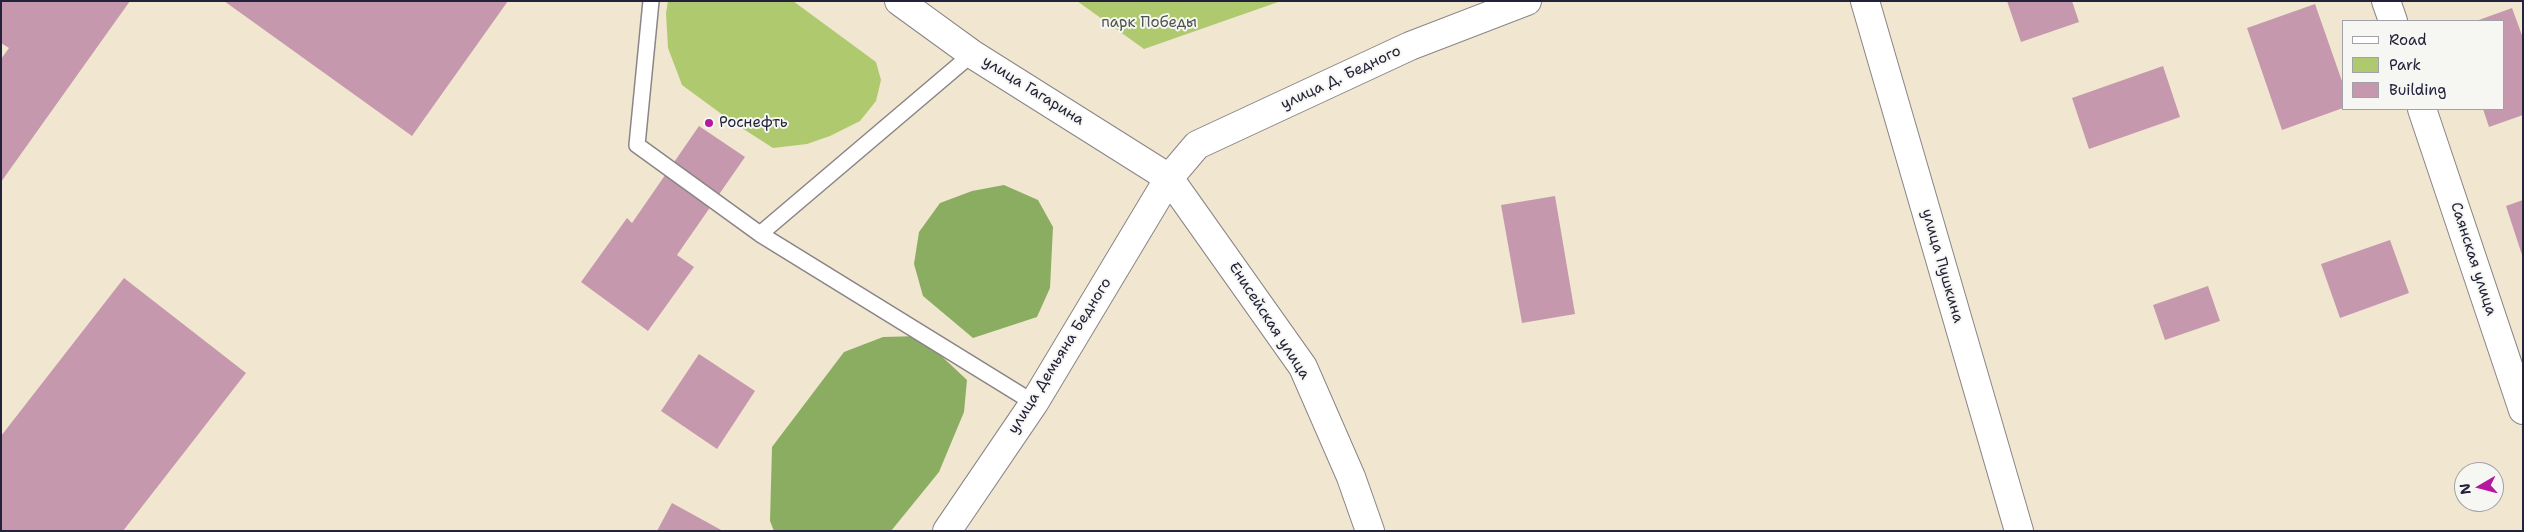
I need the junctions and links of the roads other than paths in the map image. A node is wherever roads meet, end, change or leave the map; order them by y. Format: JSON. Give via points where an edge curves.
{"nodes":[{"id":1,"x":651,"y":1,"type":"edge"},
{"id":2,"x":899,"y":1,"type":"edge"},
{"id":3,"x":1528,"y":1,"type":"edge"},
{"id":4,"x":1865,"y":1,"type":"edge"},
{"id":5,"x":2386,"y":1,"type":"edge"},
{"id":6,"x":2393,"y":20,"type":"edge"},
{"id":7,"x":972,"y":54,"type":"junction"},
{"id":8,"x":2422,"y":110,"type":"edge"},
{"id":9,"x":1169,"y":178,"type":"junction"},
{"id":10,"x":760,"y":234,"type":"junction"},
{"id":11,"x":1034,"y":402,"type":"junction"},
{"id":12,"x":2523,"y":410,"type":"edge"},
{"id":13,"x":947,"y":531,"type":"edge"},
{"id":14,"x":1370,"y":531,"type":"edge"},
{"id":15,"x":2019,"y":531,"type":"edge"}],
"edges":[{"from":1,"to":10,"type":"lane","via":[[637,145]]},
{"from":2,"to":7,"type":"street","name":"улица Гагарина"},
{"from":3,"to":9,"type":"street","name":"улица Д. Бедного","via":[[1410,46],[1197,145]]},
{"from":4,"to":15,"type":"street","name":"улица Пушкина"},
{"from":5,"to":6,"type":"street"},
{"from":7,"to":9,"type":"street","name":"улица Гагарина"},
{"from":7,"to":10,"type":"lane"},
{"from":8,"to":12,"type":"street","name":"Саянская улица"},
{"from":9,"to":11,"type":"street","name":"улица Демьяна Бедного"},
{"from":9,"to":14,"type":"street","name":"Енисейская улица","via":[[1302,367],[1351,477]]},
{"from":10,"to":11,"type":"lane"},
{"from":11,"to":13,"type":"street","name":"улица Демьяна Бедного"}]}
